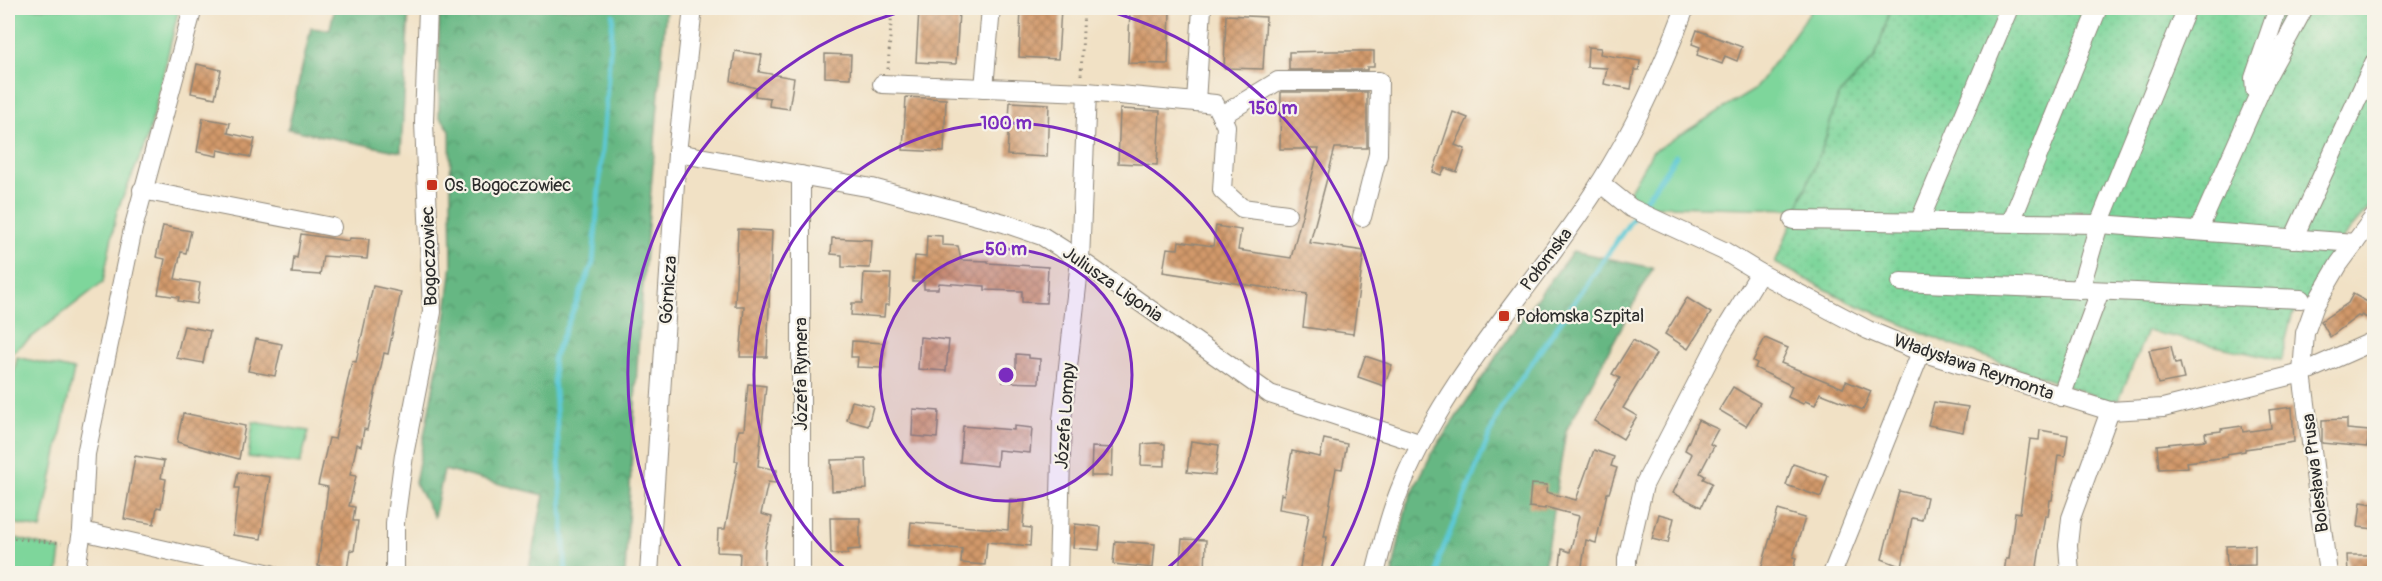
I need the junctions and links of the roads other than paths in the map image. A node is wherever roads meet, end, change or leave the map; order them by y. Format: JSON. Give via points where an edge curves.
{"nodes":[{"id":1,"x":193,"y":8,"type":"edge"},
{"id":2,"x":428,"y":8,"type":"edge"},
{"id":3,"x":693,"y":8,"type":"edge"},
{"id":4,"x":991,"y":8,"type":"edge"},
{"id":5,"x":1685,"y":8,"type":"edge"},
{"id":6,"x":2009,"y":8,"type":"edge"},
{"id":7,"x":2098,"y":8,"type":"edge"},
{"id":8,"x":2187,"y":8,"type":"edge"},
{"id":9,"x":2278,"y":8,"type":"edge"},
{"id":10,"x":2304,"y":8,"type":"edge"},
{"id":11,"x":1202,"y":10,"type":"edge"},
{"id":12,"x":2374,"y":63,"type":"edge"},
{"id":13,"x":885,"y":84,"type":"road end"},
{"id":14,"x":984,"y":88,"type":"junction"},
{"id":15,"x":1084,"y":92,"type":"junction"},
{"id":16,"x":1196,"y":102,"type":"junction"},
{"id":17,"x":2255,"y":104,"type":"junction"},
{"id":18,"x":1221,"y":116,"type":"junction"},
{"id":19,"x":677,"y":153,"type":"junction"},
{"id":20,"x":801,"y":175,"type":"junction"},
{"id":21,"x":1600,"y":183,"type":"junction"},
{"id":22,"x":142,"y":190,"type":"junction"},
{"id":23,"x":1287,"y":214,"type":"dead end"},
{"id":24,"x":1362,"y":217,"type":"dead end"},
{"id":25,"x":2374,"y":218,"type":"edge"},
{"id":26,"x":1792,"y":220,"type":"dead end"},
{"id":27,"x":1920,"y":220,"type":"junction"},
{"id":28,"x":2011,"y":222,"type":"junction"},
{"id":29,"x":2099,"y":224,"type":"junction"},
{"id":30,"x":332,"y":227,"type":"dead end"},
{"id":31,"x":2198,"y":231,"type":"junction"},
{"id":32,"x":2293,"y":239,"type":"junction"},
{"id":33,"x":2355,"y":243,"type":"junction"},
{"id":34,"x":1080,"y":260,"type":"junction"},
{"id":35,"x":1760,"y":273,"type":"junction"},
{"id":36,"x":1901,"y":282,"type":"dead end"},
{"id":37,"x":2080,"y":290,"type":"junction"},
{"id":38,"x":2100,"y":291,"type":"junction"},
{"id":39,"x":2301,"y":299,"type":"dead end"},
{"id":40,"x":2374,"y":341,"type":"edge"},
{"id":41,"x":1922,"y":352,"type":"junction"},
{"id":42,"x":2302,"y":373,"type":"junction"},
{"id":43,"x":2061,"y":397,"type":"junction"},
{"id":44,"x":2110,"y":411,"type":"junction"},
{"id":45,"x":1422,"y":444,"type":"junction"},
{"id":46,"x":81,"y":538,"type":"junction"},
{"id":47,"x":75,"y":573,"type":"edge"},
{"id":48,"x":271,"y":573,"type":"edge"},
{"id":49,"x":395,"y":573,"type":"edge"},
{"id":50,"x":650,"y":573,"type":"edge"},
{"id":51,"x":801,"y":573,"type":"edge"},
{"id":52,"x":1058,"y":573,"type":"edge"},
{"id":53,"x":1375,"y":573,"type":"edge"},
{"id":54,"x":1627,"y":573,"type":"edge"},
{"id":55,"x":1832,"y":573,"type":"edge"},
{"id":56,"x":2070,"y":573,"type":"edge"},
{"id":57,"x":2328,"y":573,"type":"edge"}],
"edges":[{"from":1,"to":22,"type":"street"},
{"from":2,"to":49,"type":"street","name":"Bogoczowiec","via":[[424,122],[432,312],[404,455]]},
{"from":3,"to":19,"type":"street","name":"Górnicza"},
{"from":4,"to":14,"type":"street"},
{"from":5,"to":21,"type":"street","name":"Połomska","via":[[1633,129]]},
{"from":6,"to":27,"type":"street"},
{"from":7,"to":28,"type":"street"},
{"from":8,"to":29,"type":"street"},
{"from":9,"to":17,"type":"street","via":[[2254,78]]},
{"from":10,"to":17,"type":"street"},
{"from":11,"to":16,"type":"street"},
{"from":12,"to":32,"type":"street"},
{"from":13,"to":14,"type":"street"},
{"from":14,"to":15,"type":"street"},
{"from":15,"to":16,"type":"street"},
{"from":15,"to":34,"type":"street","name":"Józefa Lompy"},
{"from":16,"to":18,"type":"street","via":[[1215,104]]},
{"from":17,"to":31,"type":"street"},
{"from":18,"to":23,"type":"street","via":[[1226,126],[1222,190],[1242,208]]},
{"from":18,"to":24,"type":"street","via":[[1278,81],[1378,81],[1378,154]]},
{"from":19,"to":20,"type":"street","name":"Juliusza Ligonia"},
{"from":19,"to":50,"type":"street","name":"Górnicza"},
{"from":20,"to":34,"type":"street","name":"Juliusza Ligonia","via":[[872,188],[1004,223],[1042,236]]},
{"from":20,"to":51,"type":"street","name":"Józefa Rymera"},
{"from":21,"to":35,"type":"street","name":"Władysława Reymonta","via":[[1631,208],[1724,251]]},
{"from":21,"to":45,"type":"street","name":"Połomska","via":[[1457,382]]},
{"from":22,"to":30,"type":"street"},
{"from":22,"to":46,"type":"street","via":[[86,454]]},
{"from":25,"to":33,"type":"street","name":"Bolesława Prusa"},
{"from":26,"to":27,"type":"street"},
{"from":27,"to":28,"type":"street"},
{"from":28,"to":29,"type":"street"},
{"from":29,"to":31,"type":"street"},
{"from":29,"to":37,"type":"street"},
{"from":31,"to":32,"type":"street"},
{"from":32,"to":33,"type":"street"},
{"from":33,"to":42,"type":"street","name":"Bolesława Prusa","via":[[2315,305],[2305,333]]},
{"from":34,"to":45,"type":"street","name":"Juliusza Ligonia","via":[[1270,394]]},
{"from":34,"to":52,"type":"street","name":"Józefa Lompy","via":[[1062,420]]},
{"from":35,"to":41,"type":"street","name":"Władysława Reymonta","via":[[1868,330]]},
{"from":35,"to":54,"type":"street","via":[[1713,351],[1644,484]]},
{"from":36,"to":37,"type":"street"},
{"from":37,"to":38,"type":"street"},
{"from":38,"to":39,"type":"street"},
{"from":38,"to":43,"type":"street"},
{"from":40,"to":42,"type":"street","name":"Władysława Reymonta"},
{"from":41,"to":43,"type":"street","name":"Władysława Reymonta"},
{"from":41,"to":55,"type":"street"},
{"from":42,"to":44,"type":"street","name":"Władysława Reymonta","via":[[2163,408]]},
{"from":42,"to":57,"type":"street","name":"Bolesława Prusa"},
{"from":43,"to":44,"type":"street","name":"Władysława Reymonta"},
{"from":44,"to":56,"type":"street","via":[[2071,518]]},
{"from":45,"to":53,"type":"street","name":"Połomska","via":[[1403,482]]},
{"from":46,"to":47,"type":"street"},
{"from":46,"to":48,"type":"street"}]}
